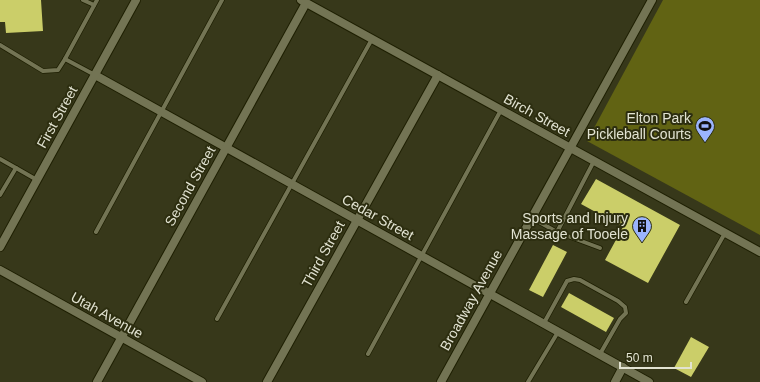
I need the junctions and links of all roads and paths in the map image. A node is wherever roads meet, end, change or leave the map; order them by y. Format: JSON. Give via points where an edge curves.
{"nodes":[{"id":1,"x":84,"y":0,"type":"edge"},
{"id":2,"x":97,"y":0,"type":"edge"},
{"id":3,"x":136,"y":0,"type":"edge"},
{"id":4,"x":222,"y":0,"type":"edge"},
{"id":5,"x":652,"y":0,"type":"edge"},
{"id":6,"x":304,"y":1,"type":"edge"},
{"id":7,"x":94,"y":5,"type":"junction"},
{"id":8,"x":372,"y":39,"type":"junction"},
{"id":9,"x":0,"y":45,"type":"edge"},
{"id":10,"x":65,"y":59,"type":"junction"},
{"id":11,"x":95,"y":75,"type":"junction"},
{"id":12,"x":438,"y":75,"type":"junction"},
{"id":13,"x":501,"y":110,"type":"junction"},
{"id":14,"x":161,"y":112,"type":"junction"},
{"id":15,"x":226,"y":148,"type":"junction"},
{"id":16,"x":570,"y":148,"type":"junction"},
{"id":17,"x":0,"y":159,"type":"edge"},
{"id":18,"x":594,"y":160,"type":"junction"},
{"id":19,"x":16,"y":168,"type":"junction"},
{"id":20,"x":37,"y":180,"type":"junction"},
{"id":21,"x":292,"y":184,"type":"junction"},
{"id":22,"x":0,"y":195,"type":"edge"},
{"id":23,"x":532,"y":218,"type":"junction"},
{"id":24,"x":356,"y":220,"type":"junction"},
{"id":25,"x":96,"y":232,"type":"dead end"},
{"id":26,"x":557,"y":232,"type":"junction"},
{"id":27,"x":725,"y":233,"type":"junction"},
{"id":28,"x":0,"y":247,"type":"edge"},
{"id":29,"x":600,"y":248,"type":"dead end"},
{"id":30,"x":760,"y":252,"type":"edge"},
{"id":31,"x":422,"y":256,"type":"junction"},
{"id":32,"x":0,"y":270,"type":"edge"},
{"id":33,"x":490,"y":294,"type":"junction"},
{"id":34,"x":686,"y":302,"type":"dead end"},
{"id":35,"x":217,"y":320,"type":"dead end"},
{"id":36,"x":544,"y":323,"type":"junction"},
{"id":37,"x":558,"y":331,"type":"junction"},
{"id":38,"x":122,"y":338,"type":"junction"},
{"id":39,"x":368,"y":354,"type":"dead end"},
{"id":40,"x":600,"y":354,"type":"junction"},
{"id":41,"x":623,"y":367,"type":"junction"},
{"id":42,"x":97,"y":382,"type":"edge"},
{"id":43,"x":202,"y":382,"type":"edge"},
{"id":44,"x":267,"y":382,"type":"edge"},
{"id":45,"x":441,"y":382,"type":"edge"},
{"id":46,"x":528,"y":382,"type":"edge"},
{"id":47,"x":615,"y":382,"type":"edge"},
{"id":48,"x":650,"y":382,"type":"edge"}],
"edges":[{"from":1,"to":7,"type":"lane"},
{"from":2,"to":7,"type":"lane"},
{"from":3,"to":11,"type":"street","name":"First Street"},
{"from":4,"to":14,"type":"lane"},
{"from":5,"to":16,"type":"street","name":"Broadway Avenue"},
{"from":6,"to":8,"type":"street","name":"Birch Street"},
{"from":6,"to":15,"type":"street","name":"Second Street"},
{"from":7,"to":10,"type":"lane"},
{"from":8,"to":12,"type":"street","name":"Birch Street"},
{"from":8,"to":21,"type":"lane"},
{"from":9,"to":10,"type":"lane","via":[[44,70],[58,70]]},
{"from":10,"to":11,"type":"lane"},
{"from":11,"to":14,"type":"street","name":"Cedar Street"},
{"from":11,"to":20,"type":"street","name":"First Street"},
{"from":12,"to":13,"type":"street","name":"Birch Street"},
{"from":12,"to":24,"type":"street","name":"Third Street"},
{"from":13,"to":16,"type":"street","name":"Birch Street"},
{"from":13,"to":31,"type":"lane"},
{"from":14,"to":15,"type":"street","name":"Cedar Street"},
{"from":14,"to":25,"type":"lane"},
{"from":15,"to":21,"type":"street","name":"Cedar Street"},
{"from":15,"to":38,"type":"street","name":"Second Street"},
{"from":16,"to":18,"type":"street","name":"Birch Street"},
{"from":16,"to":23,"type":"street","name":"Broadway Avenue"},
{"from":17,"to":19,"type":"lane"},
{"from":18,"to":26,"type":"lane"},
{"from":18,"to":27,"type":"street","name":"Birch Street"},
{"from":19,"to":20,"type":"lane"},
{"from":19,"to":22,"type":"lane"},
{"from":20,"to":28,"type":"street","name":"First Street"},
{"from":21,"to":24,"type":"street","name":"Cedar Street"},
{"from":21,"to":35,"type":"lane"},
{"from":23,"to":26,"type":"lane"},
{"from":23,"to":33,"type":"street","name":"Broadway Avenue"},
{"from":24,"to":31,"type":"street","name":"Cedar Street"},
{"from":24,"to":44,"type":"street","name":"Third Street"},
{"from":26,"to":29,"type":"lane"},
{"from":27,"to":30,"type":"street","name":"Birch Street"},
{"from":27,"to":34,"type":"lane"},
{"from":31,"to":33,"type":"street","name":"Cedar Street"},
{"from":31,"to":39,"type":"lane"},
{"from":32,"to":38,"type":"street","name":"Utah Avenue"},
{"from":33,"to":36,"type":"street","name":"Cedar Street"},
{"from":33,"to":45,"type":"street","name":"Broadway Avenue"},
{"from":36,"to":37,"type":"street","name":"Cedar Street"},
{"from":36,"to":40,"type":"lane","via":[[567,281],[580,280],[612,297],[625,307],[626,313]]},
{"from":37,"to":40,"type":"street","name":"Cedar Street"},
{"from":37,"to":46,"type":"lane"},
{"from":38,"to":42,"type":"street","name":"Second Street"},
{"from":38,"to":43,"type":"street","name":"Utah Avenue"},
{"from":40,"to":41,"type":"street","name":"Cedar Street"},
{"from":41,"to":47,"type":"street"},
{"from":41,"to":48,"type":"street","name":"Cedar Street"}]}
